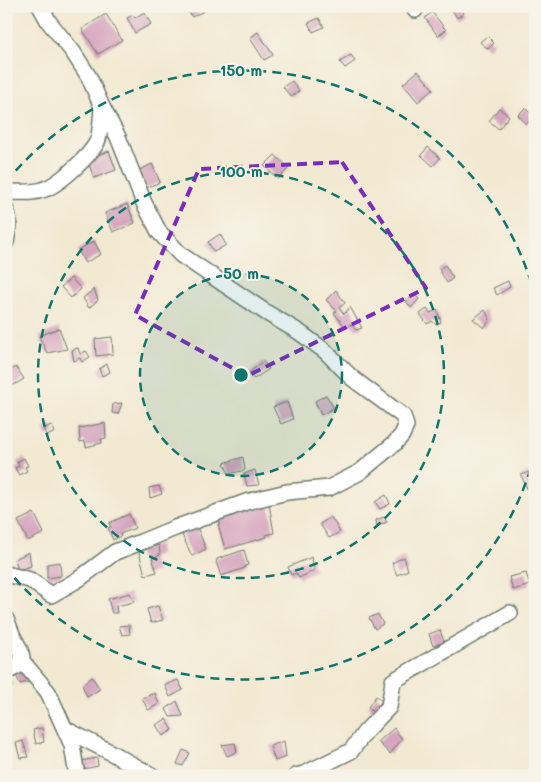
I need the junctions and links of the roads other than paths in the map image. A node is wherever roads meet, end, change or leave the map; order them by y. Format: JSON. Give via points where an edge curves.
{"nodes":[{"id":1,"x":40,"y":6,"type":"edge"},
{"id":2,"x":102,"y":108,"type":"junction"},
{"id":3,"x":6,"y":192,"type":"edge"},
{"id":4,"x":6,"y":210,"type":"edge"},
{"id":5,"x":6,"y":242,"type":"edge"},
{"id":6,"x":6,"y":574,"type":"edge"},
{"id":7,"x":510,"y":613,"type":"dead end"},
{"id":8,"x":6,"y":619,"type":"edge"},
{"id":9,"x":22,"y":661,"type":"junction"},
{"id":10,"x":6,"y":671,"type":"edge"},
{"id":11,"x":65,"y":729,"type":"junction"},
{"id":12,"x":77,"y":776,"type":"edge"},
{"id":13,"x":153,"y":776,"type":"edge"},
{"id":14,"x":296,"y":776,"type":"edge"}],
"edges":[{"from":1,"to":2,"type":"street","via":[[90,77]]},
{"from":2,"to":3,"type":"street","via":[[97,142],[72,170],[45,189],[30,193]]},
{"from":2,"to":6,"type":"street","via":[[159,232],[175,249],[324,351],[352,378],[403,416],[406,426],[395,443],[360,472],[329,488],[287,492],[246,502],[175,528],[115,552],[79,579],[50,595],[30,580]]},
{"from":4,"to":5,"type":"street","via":[[9,230]]},
{"from":7,"to":14,"type":"street","via":[[393,681],[389,707],[350,751]]},
{"from":8,"to":9,"type":"street","via":[[22,653]]},
{"from":9,"to":10,"type":"street"},
{"from":9,"to":11,"type":"street","via":[[48,692]]},
{"from":11,"to":12,"type":"street","via":[[72,745]]},
{"from":11,"to":13,"type":"street"}]}
